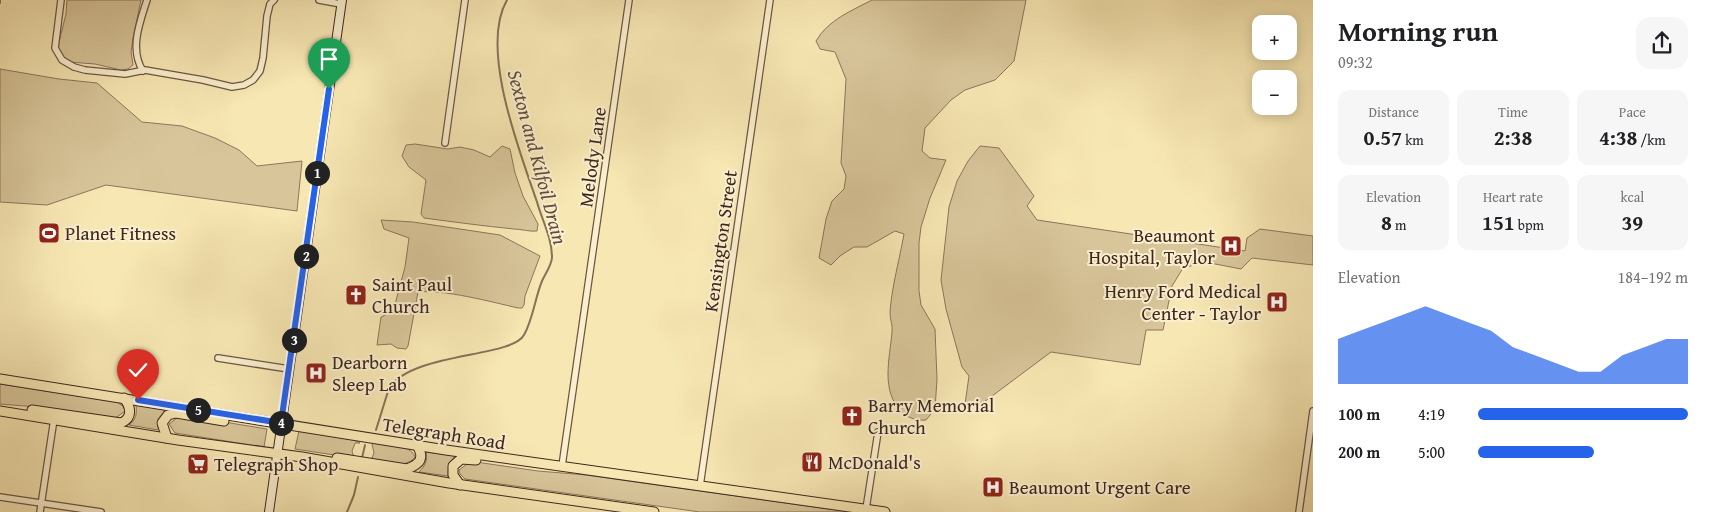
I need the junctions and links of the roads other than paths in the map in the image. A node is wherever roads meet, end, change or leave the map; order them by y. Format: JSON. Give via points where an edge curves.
{"nodes":[{"id":1,"x":61,"y":0,"type":"edge"},
{"id":2,"x":148,"y":0,"type":"edge"},
{"id":3,"x":274,"y":0,"type":"edge"},
{"id":4,"x":319,"y":0,"type":"edge"},
{"id":5,"x":465,"y":0,"type":"edge"},
{"id":6,"x":629,"y":0,"type":"edge"},
{"id":7,"x":770,"y":0,"type":"edge"},
{"id":8,"x":341,"y":2,"type":"edge"},
{"id":9,"x":143,"y":71,"type":"junction"},
{"id":10,"x":445,"y":143,"type":"dead end"},
{"id":11,"x":218,"y":358,"type":"dead end"},
{"id":12,"x":289,"y":369,"type":"junction"},
{"id":13,"x":0,"y":379,"type":"edge"},
{"id":14,"x":124,"y":398,"type":"junction"},
{"id":15,"x":0,"y":411,"type":"edge"},
{"id":16,"x":1313,"y":411,"type":"edge"},
{"id":17,"x":14,"y":413,"type":"junction"},
{"id":18,"x":54,"y":419,"type":"junction"},
{"id":19,"x":263,"y":421,"type":"junction"},
{"id":20,"x":281,"y":423,"type":"junction"},
{"id":21,"x":878,"y":432,"type":"dead end"},
{"id":22,"x":167,"y":438,"type":"junction"},
{"id":23,"x":417,"y":445,"type":"junction"},
{"id":24,"x":278,"y":455,"type":"junction"},
{"id":25,"x":296,"y":457,"type":"junction"},
{"id":26,"x":562,"y":466,"type":"junction"},
{"id":27,"x":578,"y":469,"type":"junction"},
{"id":28,"x":460,"y":485,"type":"junction"},
{"id":29,"x":700,"y":486,"type":"junction"},
{"id":30,"x":0,"y":497,"type":"edge"},
{"id":31,"x":41,"y":503,"type":"junction"},
{"id":32,"x":866,"y":509,"type":"junction"},
{"id":33,"x":40,"y":512,"type":"edge"},
{"id":34,"x":101,"y":512,"type":"edge"},
{"id":35,"x":269,"y":512,"type":"edge"},
{"id":36,"x":654,"y":512,"type":"edge"},
{"id":37,"x":885,"y":512,"type":"edge"},
{"id":38,"x":1299,"y":512,"type":"edge"}],
"edges":[{"from":1,"to":9,"type":"street","via":[[55,48],[62,60],[85,70],[125,74]]},
{"from":2,"to":9,"type":"street","via":[[136,48]]},
{"from":3,"to":9,"type":"street","via":[[267,16],[260,71],[244,85],[226,87],[203,80]]},
{"from":4,"to":8,"type":"street"},
{"from":5,"to":10,"type":"street"},
{"from":6,"to":26,"type":"street","name":"Melody Lane"},
{"from":7,"to":29,"type":"street","name":"Kensington Street"},
{"from":8,"to":12,"type":"main road"},
{"from":11,"to":12,"type":"street"},
{"from":12,"to":20,"type":"main road"},
{"from":13,"to":14,"type":"main road","name":"Telegraph Road"},
{"from":14,"to":17,"type":"main road","via":[[130,414],[121,423],[46,411]]},
{"from":14,"to":19,"type":"main road","name":"Telegraph Road"},
{"from":15,"to":17,"type":"main road"},
{"from":16,"to":38,"type":"street"},
{"from":17,"to":18,"type":"main road"},
{"from":18,"to":22,"type":"main road"},
{"from":18,"to":31,"type":"street"},
{"from":19,"to":20,"type":"main road","name":"Telegraph Road"},
{"from":19,"to":22,"type":"main road","via":[[252,425],[168,415],[162,423]]},
{"from":20,"to":23,"type":"main road","name":"Telegraph Road"},
{"from":20,"to":24,"type":"main road"},
{"from":21,"to":32,"type":"street"},
{"from":22,"to":24,"type":"main road"},
{"from":23,"to":25,"type":"main road","via":[[419,462],[407,469],[304,452]]},
{"from":23,"to":26,"type":"main road","name":"Telegraph Road"},
{"from":24,"to":25,"type":"main road"},
{"from":24,"to":35,"type":"main road"},
{"from":25,"to":28,"type":"main road"},
{"from":26,"to":27,"type":"main road","name":"Telegraph Road"},
{"from":27,"to":28,"type":"main road","via":[[538,469],[461,459],[452,470]]},
{"from":27,"to":29,"type":"main road","name":"Telegraph Road"},
{"from":28,"to":36,"type":"main road"},
{"from":29,"to":32,"type":"main road","name":"Telegraph Road"},
{"from":30,"to":31,"type":"street"},
{"from":31,"to":33,"type":"street"},
{"from":31,"to":34,"type":"street"},
{"from":32,"to":37,"type":"main road","name":"Telegraph Road"}]}
